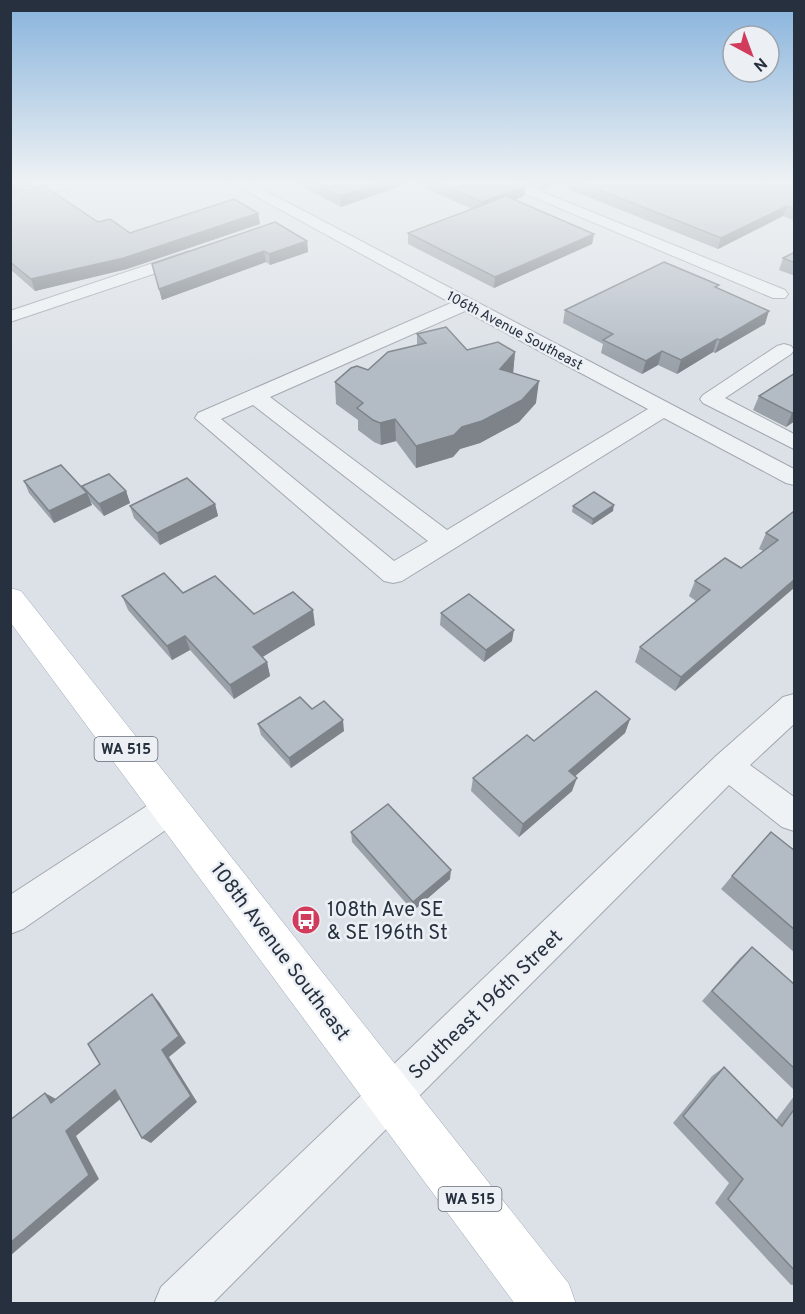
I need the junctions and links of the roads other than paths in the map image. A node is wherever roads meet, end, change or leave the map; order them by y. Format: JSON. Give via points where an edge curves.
{"nodes":[{"id":1,"x":348,"y":242,"type":"edge"},
{"id":2,"x":652,"y":242,"type":"edge"},
{"id":3,"x":201,"y":252,"type":"edge"},
{"id":4,"x":779,"y":294,"type":"dead end"},
{"id":5,"x":465,"y":304,"type":"junction"},
{"id":6,"x":10,"y":317,"type":"edge"},
{"id":7,"x":784,"y":350,"type":"dead end"},
{"id":8,"x":255,"y":396,"type":"junction"},
{"id":9,"x":664,"y":409,"type":"junction"},
{"id":10,"x":795,"y":442,"type":"edge"},
{"id":11,"x":795,"y":478,"type":"edge"},
{"id":12,"x":446,"y":542,"type":"junction"},
{"id":13,"x":10,"y":599,"type":"edge"},
{"id":14,"x":795,"y":706,"type":"edge"},
{"id":15,"x":727,"y":766,"type":"junction"},
{"id":16,"x":171,"y":808,"type":"junction"},
{"id":17,"x":795,"y":816,"type":"edge"},
{"id":18,"x":10,"y":916,"type":"edge"},
{"id":19,"x":391,"y":1095,"type":"junction"},
{"id":20,"x":178,"y":1304,"type":"edge"},
{"id":21,"x":549,"y":1304,"type":"edge"}],
"edges":[{"from":1,"to":5,"type":"street","name":"106th Avenue Southeast"},
{"from":2,"to":4,"type":"street"},
{"from":3,"to":6,"type":"street"},
{"from":5,"to":8,"type":"street"},
{"from":5,"to":9,"type":"street","name":"106th Avenue Southeast"},
{"from":7,"to":10,"type":"street","via":[[710,399]]},
{"from":8,"to":12,"type":"street"},
{"from":8,"to":12,"type":"street","via":[[206,418],[393,574]]},
{"from":9,"to":11,"type":"street","name":"106th Avenue Southeast"},
{"from":9,"to":12,"type":"street"},
{"from":13,"to":16,"type":"main road","name":"108th Avenue Southeast","number":"WA 515"},
{"from":14,"to":15,"type":"street","name":"Southeast 196th Street"},
{"from":15,"to":17,"type":"street"},
{"from":15,"to":19,"type":"street","name":"Southeast 196th Street"},
{"from":16,"to":18,"type":"street"},
{"from":16,"to":19,"type":"main road","name":"108th Avenue Southeast","number":"WA 515"},
{"from":19,"to":20,"type":"street","name":"Southeast 196th Street"},
{"from":19,"to":21,"type":"main road","name":"108th Avenue Southeast","number":"WA 515"}]}
